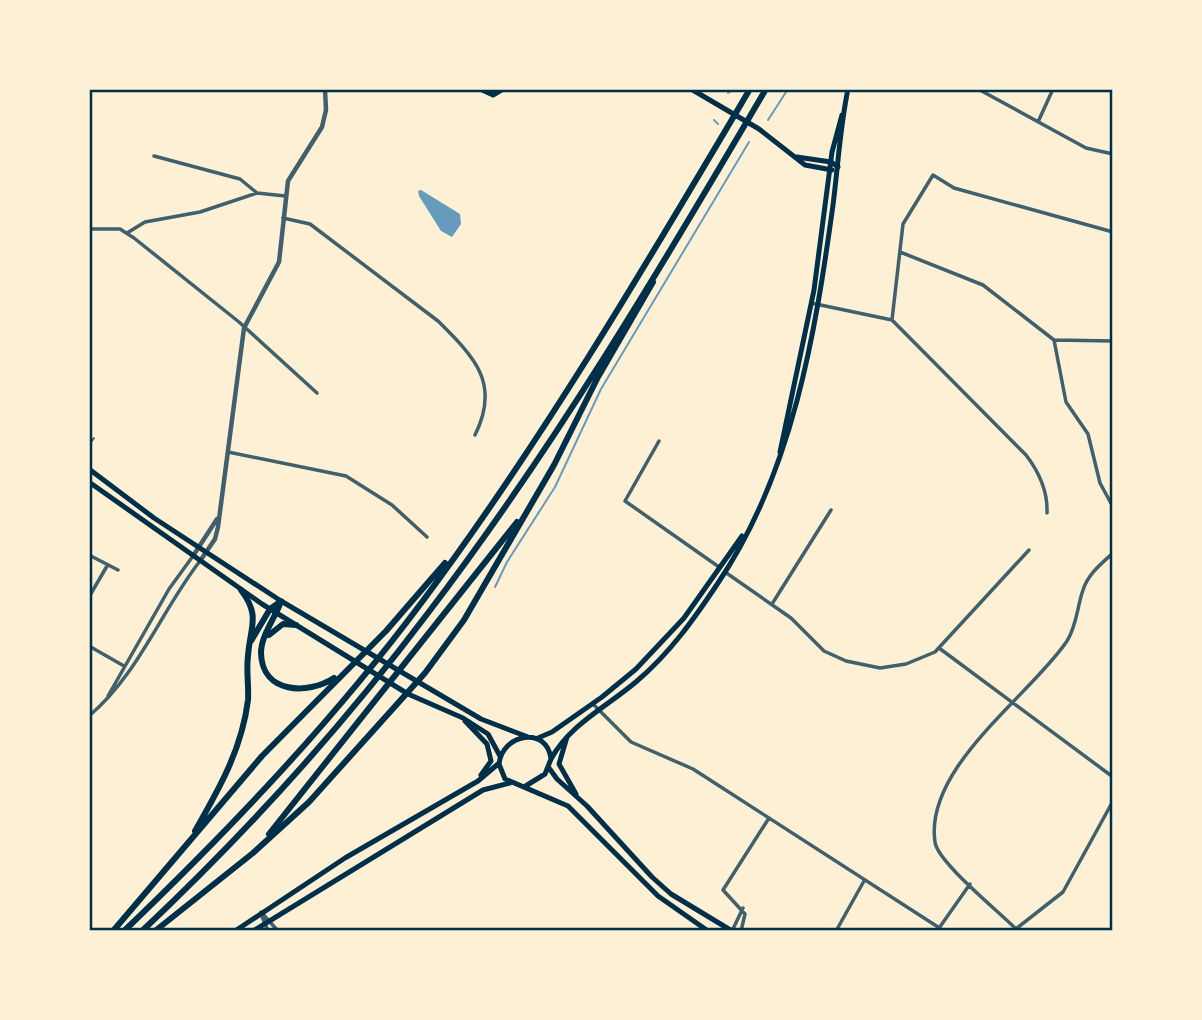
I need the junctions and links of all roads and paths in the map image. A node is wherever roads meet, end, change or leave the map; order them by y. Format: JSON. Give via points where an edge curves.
{"nodes":[{"id":1,"x":325,"y":89,"type":"edge"},
{"id":2,"x":480,"y":89,"type":"edge"},
{"id":3,"x":503,"y":89,"type":"edge"},
{"id":4,"x":691,"y":89,"type":"edge"},
{"id":5,"x":750,"y":89,"type":"edge"},
{"id":6,"x":766,"y":89,"type":"edge"},
{"id":7,"x":848,"y":89,"type":"edge"},
{"id":8,"x":978,"y":89,"type":"edge"},
{"id":9,"x":1053,"y":89,"type":"edge"},
{"id":10,"x":842,"y":115,"type":"junction"},
{"id":11,"x":1038,"y":122,"type":"junction"},
{"id":12,"x":1113,"y":154,"type":"edge"},
{"id":13,"x":154,"y":156,"type":"dead end"},
{"id":14,"x":797,"y":157,"type":"junction"},
{"id":15,"x":831,"y":162,"type":"junction"},
{"id":16,"x":838,"y":167,"type":"junction"},
{"id":17,"x":830,"y":171,"type":"junction"},
{"id":18,"x":257,"y":193,"type":"junction"},
{"id":19,"x":285,"y":195,"type":"junction"},
{"id":20,"x":283,"y":218,"type":"junction"},
{"id":21,"x":89,"y":229,"type":"edge"},
{"id":22,"x":1113,"y":232,"type":"edge"},
{"id":23,"x":126,"y":233,"type":"junction"},
{"id":24,"x":900,"y":252,"type":"junction"},
{"id":25,"x":658,"y":268,"type":"junction"},
{"id":26,"x":814,"y":304,"type":"junction"},
{"id":27,"x":892,"y":320,"type":"junction"},
{"id":28,"x":244,"y":328,"type":"junction"},
{"id":29,"x":1054,"y":340,"type":"junction"},
{"id":30,"x":1113,"y":341,"type":"edge"},
{"id":31,"x":317,"y":393,"type":"dead end"},
{"id":32,"x":475,"y":435,"type":"dead end"},
{"id":33,"x":94,"y":438,"type":"dead end"},
{"id":34,"x":659,"y":441,"type":"dead end"},
{"id":35,"x":89,"y":445,"type":"edge"},
{"id":36,"x":226,"y":452,"type":"junction"},
{"id":37,"x":89,"y":469,"type":"edge"},
{"id":38,"x":89,"y":482,"type":"edge"},
{"id":39,"x":530,"y":503,"type":"junction"},
{"id":40,"x":1113,"y":507,"type":"edge"},
{"id":41,"x":831,"y":510,"type":"dead end"},
{"id":42,"x":1047,"y":513,"type":"dead end"},
{"id":43,"x":483,"y":515,"type":"junction"},
{"id":44,"x":217,"y":519,"type":"junction"},
{"id":45,"x":746,"y":531,"type":"junction"},
{"id":46,"x":427,"y":537,"type":"dead end"},
{"id":47,"x":200,"y":548,"type":"junction"},
{"id":48,"x":1028,"y":550,"type":"dead end"},
{"id":49,"x":1113,"y":552,"type":"edge"},
{"id":50,"x":207,"y":553,"type":"junction"},
{"id":51,"x":89,"y":555,"type":"edge"},
{"id":52,"x":193,"y":556,"type":"junction"},
{"id":53,"x":200,"y":561,"type":"junction"},
{"id":54,"x":107,"y":566,"type":"junction"},
{"id":55,"x":719,"y":567,"type":"junction"},
{"id":56,"x":117,"y":570,"type":"dead end"},
{"id":57,"x":725,"y":572,"type":"junction"},
{"id":58,"x":241,"y":590,"type":"junction"},
{"id":59,"x":89,"y":597,"type":"edge"},
{"id":60,"x":281,"y":601,"type":"junction"},
{"id":61,"x":772,"y":604,"type":"junction"},
{"id":62,"x":270,"y":609,"type":"junction"},
{"id":63,"x":277,"y":613,"type":"junction"},
{"id":64,"x":296,"y":625,"type":"junction"},
{"id":65,"x":263,"y":642,"type":"junction"},
{"id":66,"x":250,"y":644,"type":"junction"},
{"id":67,"x":89,"y":646,"type":"edge"},
{"id":68,"x":939,"y":648,"type":"junction"},
{"id":69,"x":124,"y":666,"type":"junction"},
{"id":70,"x":346,"y":670,"type":"junction"},
{"id":71,"x":130,"y":671,"type":"junction"},
{"id":72,"x":416,"y":682,"type":"junction"},
{"id":73,"x":408,"y":694,"type":"junction"},
{"id":74,"x":108,"y":696,"type":"junction"},
{"id":75,"x":1012,"y":701,"type":"junction"},
{"id":76,"x":593,"y":704,"type":"junction"},
{"id":77,"x":600,"y":711,"type":"junction"},
{"id":78,"x":89,"y":716,"type":"edge"},
{"id":79,"x":463,"y":718,"type":"junction"},
{"id":80,"x":569,"y":734,"type":"junction"},
{"id":81,"x":528,"y":737,"type":"junction"},
{"id":82,"x":538,"y":738,"type":"junction"},
{"id":83,"x":500,"y":756,"type":"junction"},
{"id":84,"x":551,"y":759,"type":"junction"},
{"id":85,"x":499,"y":764,"type":"junction"},
{"id":86,"x":550,"y":768,"type":"junction"},
{"id":87,"x":1113,"y":777,"type":"edge"},
{"id":88,"x":510,"y":783,"type":"junction"},
{"id":89,"x":471,"y":784,"type":"junction"},
{"id":90,"x":524,"y":787,"type":"junction"},
{"id":91,"x":578,"y":797,"type":"junction"},
{"id":92,"x":1113,"y":801,"type":"edge"},
{"id":93,"x":769,"y":818,"type":"junction"},
{"id":94,"x":185,"y":847,"type":"junction"},
{"id":95,"x":253,"y":853,"type":"junction"},
{"id":96,"x":864,"y":881,"type":"junction"},
{"id":97,"x":970,"y":884,"type":"junction"},
{"id":98,"x":743,"y":908,"type":"junction"},
{"id":99,"x":261,"y":912,"type":"junction"},
{"id":100,"x":270,"y":919,"type":"junction"},
{"id":101,"x":263,"y":924,"type":"junction"},
{"id":102,"x":938,"y":929,"type":"edge"},
{"id":103,"x":1017,"y":930,"type":"edge"},
{"id":104,"x":113,"y":931,"type":"edge"},
{"id":105,"x":124,"y":931,"type":"edge"},
{"id":106,"x":142,"y":931,"type":"edge"},
{"id":107,"x":155,"y":931,"type":"edge"},
{"id":108,"x":235,"y":931,"type":"edge"},
{"id":109,"x":253,"y":931,"type":"edge"},
{"id":110,"x":268,"y":931,"type":"edge"},
{"id":111,"x":278,"y":931,"type":"edge"},
{"id":112,"x":708,"y":931,"type":"edge"},
{"id":113,"x":732,"y":931,"type":"edge"},
{"id":114,"x":741,"y":931,"type":"edge"},
{"id":115,"x":836,"y":931,"type":"edge"}],
"edges":[{"from":1,"to":19,"type":"street","via":[[322,127],[291,176]]},
{"from":2,"to":3,"type":"main road","via":[[493,95]]},
{"from":4,"to":14,"type":"main road"},
{"from":5,"to":43,"type":"highway","via":[[615,313]]},
{"from":6,"to":25,"type":"highway"},
{"from":7,"to":10,"type":"main road"},
{"from":8,"to":11,"type":"street"},
{"from":9,"to":11,"type":"street"},
{"from":10,"to":15,"type":"main road"},
{"from":10,"to":16,"type":"main road"},
{"from":11,"to":12,"type":"street","via":[[1087,148]]},
{"from":13,"to":18,"type":"street","via":[[240,179]]},
{"from":14,"to":15,"type":"main road"},
{"from":14,"to":17,"type":"main road","via":[[805,166]]},
{"from":15,"to":16,"type":"main road"},
{"from":15,"to":17,"type":"main road"},
{"from":16,"to":17,"type":"main road"},
{"from":16,"to":26,"type":"main road"},
{"from":17,"to":26,"type":"main road"},
{"from":18,"to":19,"type":"street"},
{"from":18,"to":23,"type":"street","via":[[200,212],[145,222]]},
{"from":19,"to":20,"type":"street"},
{"from":20,"to":28,"type":"street","via":[[279,262]]},
{"from":20,"to":32,"type":"street","via":[[310,224],[438,321],[468,353],[488,391]]},
{"from":21,"to":23,"type":"street"},
{"from":22,"to":24,"type":"street","via":[[954,188],[933,176],[903,224]]},
{"from":23,"to":28,"type":"street"},
{"from":24,"to":27,"type":"street"},
{"from":24,"to":29,"type":"street","via":[[983,285]]},
{"from":25,"to":39,"type":"highway"},
{"from":25,"to":106,"type":"highway","via":[[494,523],[410,638],[290,781]]},
{"from":26,"to":27,"type":"street"},
{"from":26,"to":45,"type":"main road","via":[[779,456]]},
{"from":27,"to":42,"type":"street","via":[[1026,455],[1040,475]]},
{"from":28,"to":31,"type":"street"},
{"from":28,"to":36,"type":"street"},
{"from":29,"to":30,"type":"street"},
{"from":29,"to":40,"type":"street","via":[[1066,402],[1088,434],[1100,482]]},
{"from":33,"to":35,"type":"lane"},
{"from":34,"to":55,"type":"street","via":[[625,502]]},
{"from":36,"to":44,"type":"street"},
{"from":36,"to":46,"type":"street","via":[[346,476],[392,505]]},
{"from":37,"to":47,"type":"main road"},
{"from":38,"to":52,"type":"main road"},
{"from":39,"to":72,"type":"highway","via":[[464,620]]},
{"from":39,"to":95,"type":"highway"},
{"from":41,"to":61,"type":"street"},
{"from":43,"to":70,"type":"highway","via":[[420,594]]},
{"from":43,"to":105,"type":"highway","via":[[420,604],[281,773]]},
{"from":44,"to":47,"type":"street"},
{"from":44,"to":50,"type":"street","via":[[215,539]]},
{"from":45,"to":55,"type":"main road"},
{"from":45,"to":57,"type":"main road"},
{"from":47,"to":50,"type":"main road"},
{"from":47,"to":52,"type":"street"},
{"from":48,"to":68,"type":"street"},
{"from":49,"to":75,"type":"street","via":[[1086,581],[1069,638]]},
{"from":50,"to":53,"type":"street"},
{"from":50,"to":60,"type":"main road"},
{"from":51,"to":54,"type":"street"},
{"from":52,"to":53,"type":"main road"},
{"from":52,"to":69,"type":"street"},
{"from":53,"to":58,"type":"main road"},
{"from":53,"to":71,"type":"street","via":[[177,589]]},
{"from":54,"to":56,"type":"street"},
{"from":54,"to":59,"type":"street"},
{"from":55,"to":57,"type":"street"},
{"from":55,"to":76,"type":"main road","via":[[663,641]]},
{"from":57,"to":61,"type":"street"},
{"from":57,"to":77,"type":"main road","via":[[670,648]]},
{"from":58,"to":62,"type":"main road"},
{"from":58,"to":66,"type":"highway","via":[[254,611]]},
{"from":60,"to":62,"type":"highway"},
{"from":60,"to":63,"type":"highway"},
{"from":60,"to":72,"type":"main road"},
{"from":61,"to":68,"type":"street","via":[[824,651],[860,666],[906,664]]},
{"from":62,"to":63,"type":"main road"},
{"from":62,"to":66,"type":"highway"},
{"from":63,"to":64,"type":"main road"},
{"from":63,"to":65,"type":"highway"},
{"from":64,"to":65,"type":"highway","via":[[279,625]]},
{"from":64,"to":73,"type":"main road"},
{"from":65,"to":70,"type":"highway","via":[[266,669],[286,688],[317,687]]},
{"from":66,"to":94,"type":"highway","via":[[248,699],[239,743],[222,784]]},
{"from":67,"to":69,"type":"street"},
{"from":68,"to":75,"type":"street"},
{"from":69,"to":71,"type":"street"},
{"from":69,"to":74,"type":"street"},
{"from":70,"to":94,"type":"highway","via":[[262,756]]},
{"from":71,"to":74,"type":"street"},
{"from":72,"to":73,"type":"highway"},
{"from":72,"to":81,"type":"main road","via":[[491,724]]},
{"from":73,"to":79,"type":"main road"},
{"from":73,"to":95,"type":"highway","via":[[316,795]]},
{"from":74,"to":78,"type":"street"},
{"from":75,"to":87,"type":"street"},
{"from":75,"to":97,"type":"street","via":[[985,730],[950,781],[936,818],[939,855]]},
{"from":76,"to":77,"type":"street"},
{"from":76,"to":82,"type":"main road"},
{"from":77,"to":80,"type":"main road"},
{"from":77,"to":93,"type":"street","via":[[631,742],[693,769]]},
{"from":79,"to":83,"type":"main road","via":[[492,738]]},
{"from":79,"to":89,"type":"main road","via":[[487,744],[491,756],[489,765]]},
{"from":80,"to":84,"type":"main road"},
{"from":80,"to":91,"type":"main road","via":[[559,764]]},
{"from":81,"to":82,"type":"main road"},
{"from":81,"to":83,"type":"main road","via":[[508,743]]},
{"from":82,"to":84,"type":"main road","via":[[549,749]]},
{"from":83,"to":85,"type":"main road"},
{"from":84,"to":86,"type":"main road"},
{"from":85,"to":88,"type":"main road"},
{"from":85,"to":89,"type":"main road"},
{"from":86,"to":90,"type":"main road"},
{"from":86,"to":91,"type":"main road"},
{"from":88,"to":90,"type":"main road"},
{"from":88,"to":100,"type":"main road","via":[[483,790]]},
{"from":89,"to":99,"type":"main road"},
{"from":90,"to":112,"type":"main road","via":[[577,812],[658,896]]},
{"from":91,"to":113,"type":"main road","via":[[671,894]]},
{"from":92,"to":103,"type":"street","via":[[1063,892]]},
{"from":93,"to":96,"type":"street"},
{"from":93,"to":98,"type":"street","via":[[724,886],[724,893]]},
{"from":94,"to":104,"type":"highway"},
{"from":95,"to":107,"type":"highway"},
{"from":96,"to":102,"type":"street"},
{"from":96,"to":115,"type":"street"},
{"from":97,"to":102,"type":"street"},
{"from":97,"to":103,"type":"street"},
{"from":98,"to":113,"type":"street"},
{"from":98,"to":114,"type":"street","via":[[746,919]]},
{"from":99,"to":100,"type":"street"},
{"from":99,"to":101,"type":"street"},
{"from":99,"to":108,"type":"main road"},
{"from":100,"to":101,"type":"main road"},
{"from":100,"to":111,"type":"street"},
{"from":101,"to":109,"type":"main road"},
{"from":101,"to":110,"type":"street"}]}
